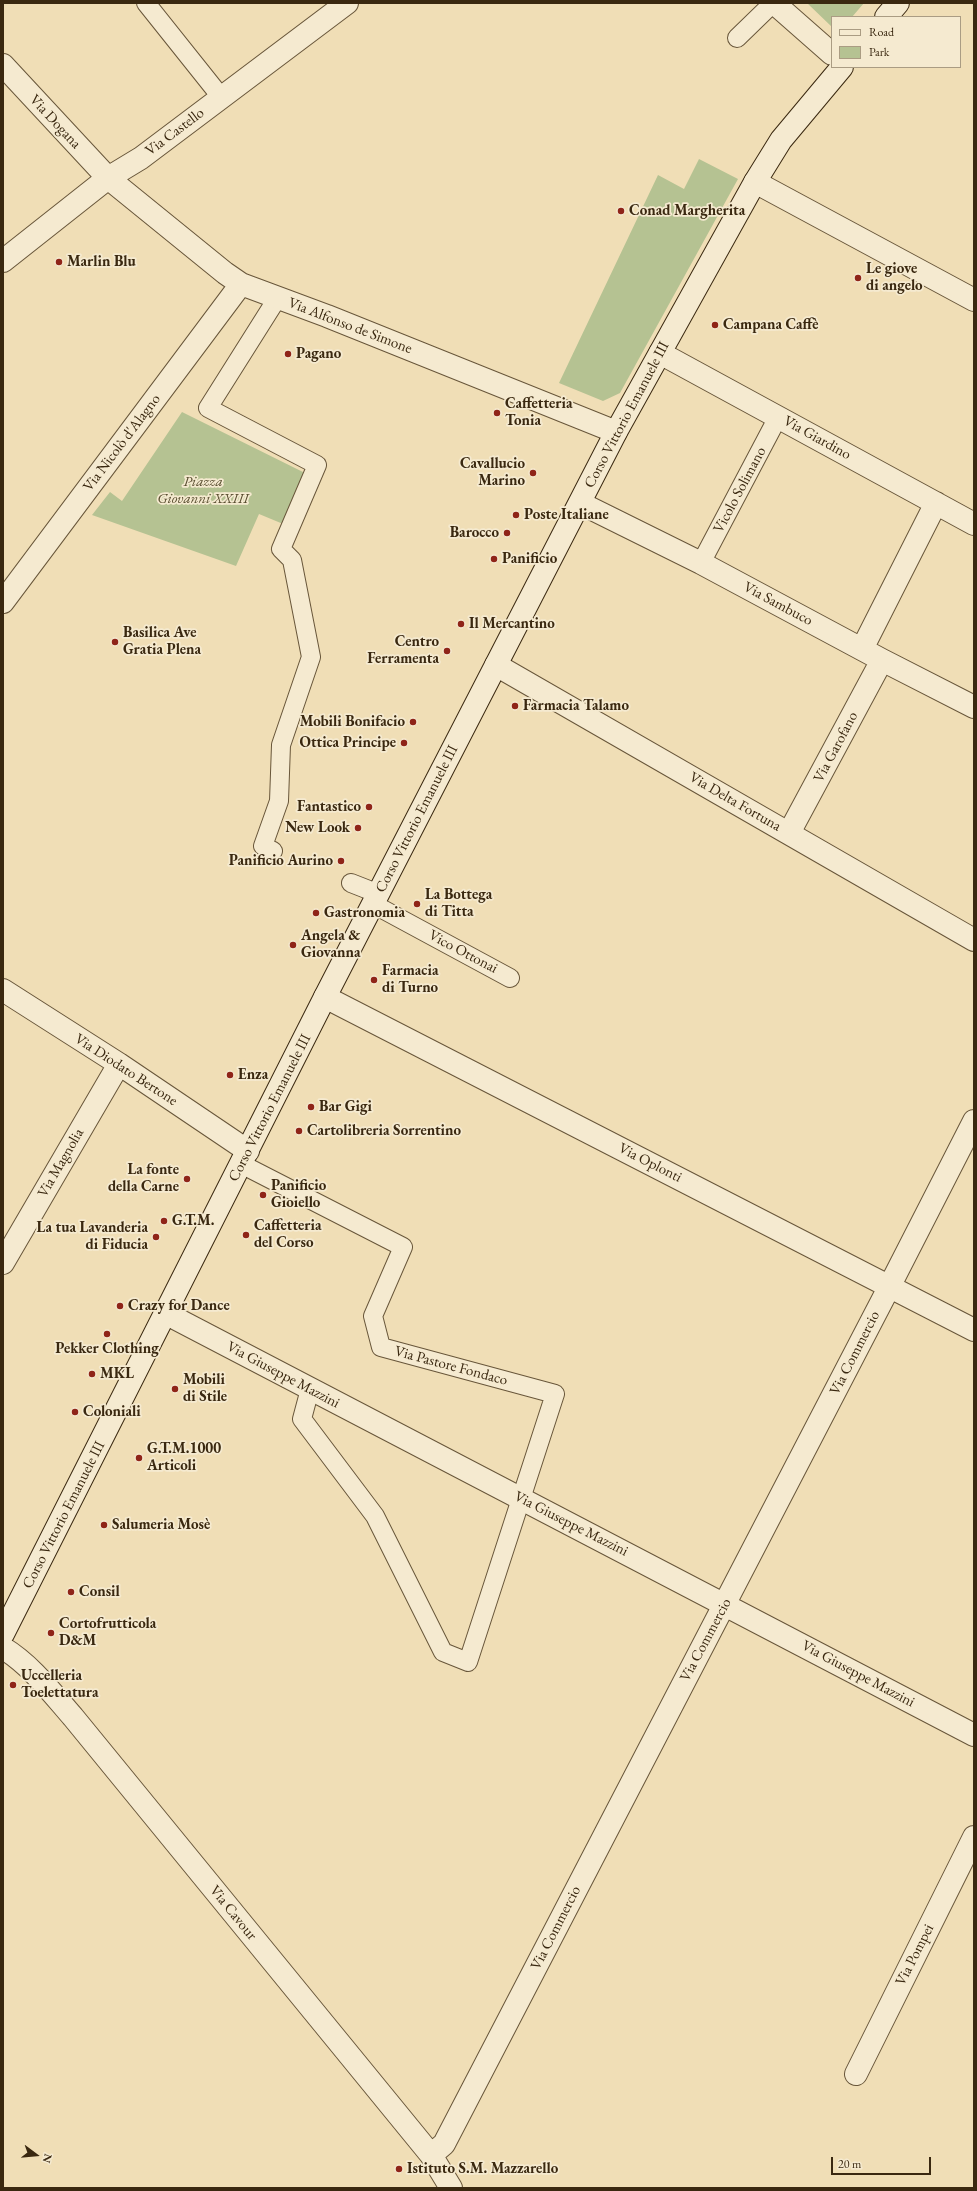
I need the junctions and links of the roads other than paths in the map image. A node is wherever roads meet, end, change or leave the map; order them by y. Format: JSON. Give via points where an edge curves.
{"nodes":[{"id":1,"x":146,"y":3,"type":"edge"},
{"id":2,"x":347,"y":3,"type":"edge"},
{"id":3,"x":774,"y":3,"type":"edge"},
{"id":4,"x":898,"y":3,"type":"edge"},
{"id":5,"x":887,"y":16,"type":"edge"},
{"id":6,"x":736,"y":38,"type":"dead end"},
{"id":7,"x":831,"y":53,"type":"edge"},
{"id":8,"x":3,"y":65,"type":"edge"},
{"id":9,"x":841,"y":68,"type":"edge"},
{"id":10,"x":221,"y":97,"type":"junction"},
{"id":11,"x":108,"y":178,"type":"junction"},
{"id":12,"x":755,"y":182,"type":"junction"},
{"id":13,"x":3,"y":261,"type":"edge"},
{"id":14,"x":241,"y":284,"type":"junction"},
{"id":15,"x":278,"y":297,"type":"junction"},
{"id":16,"x":974,"y":300,"type":"edge"},
{"id":17,"x":660,"y":353,"type":"junction"},
{"id":18,"x":778,"y":417,"type":"junction"},
{"id":19,"x":616,"y":432,"type":"junction"},
{"id":20,"x":580,"y":503,"type":"junction"},
{"id":21,"x":936,"y":503,"type":"junction"},
{"id":22,"x":973,"y":521,"type":"edge"},
{"id":23,"x":701,"y":564,"type":"junction"},
{"id":24,"x":3,"y":602,"type":"edge"},
{"id":25,"x":862,"y":649,"type":"junction"},
{"id":26,"x":882,"y":660,"type":"junction"},
{"id":27,"x":496,"y":665,"type":"junction"},
{"id":28,"x":974,"y":707,"type":"edge"},
{"id":29,"x":789,"y":833,"type":"junction"},
{"id":30,"x":273,"y":851,"type":"dead end"},
{"id":31,"x":351,"y":883,"type":"dead end"},
{"id":32,"x":376,"y":899,"type":"junction"},
{"id":33,"x":974,"y":940,"type":"edge"},
{"id":34,"x":510,"y":978,"type":"dead end"},
{"id":35,"x":3,"y":990,"type":"edge"},
{"id":36,"x":325,"y":998,"type":"junction"},
{"id":37,"x":118,"y":1064,"type":"junction"},
{"id":38,"x":974,"y":1121,"type":"edge"},
{"id":39,"x":245,"y":1158,"type":"junction"},
{"id":40,"x":3,"y":1263,"type":"edge"},
{"id":41,"x":890,"y":1286,"type":"junction"},
{"id":42,"x":167,"y":1314,"type":"junction"},
{"id":43,"x":974,"y":1330,"type":"edge"},
{"id":44,"x":310,"y":1389,"type":"junction"},
{"id":45,"x":521,"y":1498,"type":"junction"},
{"id":46,"x":725,"y":1604,"type":"junction"},
{"id":47,"x":3,"y":1634,"type":"edge"},
{"id":48,"x":3,"y":1648,"type":"edge"},
{"id":49,"x":974,"y":1735,"type":"edge"},
{"id":50,"x":974,"y":1837,"type":"edge"},
{"id":51,"x":856,"y":2074,"type":"dead end"},
{"id":52,"x":431,"y":2155,"type":"junction"},
{"id":53,"x":451,"y":2188,"type":"edge"}],
"edges":[{"from":1,"to":10,"type":"lane"},
{"from":2,"to":10,"type":"street","name":"Via Castello"},
{"from":3,"to":6,"type":"lane"},
{"from":3,"to":7,"type":"street"},
{"from":4,"to":5,"type":"street"},
{"from":8,"to":11,"type":"street","name":"Via Dogana"},
{"from":9,"to":12,"type":"street","name":"Corso Vittorio Emanuele III","via":[[781,140]]},
{"from":10,"to":11,"type":"street","name":"Via Castello","via":[[141,158]]},
{"from":11,"to":13,"type":"street","name":"Via Castello"},
{"from":11,"to":14,"type":"street","name":"Via Alfonso de Simone"},
{"from":12,"to":16,"type":"street"},
{"from":12,"to":17,"type":"street","name":"Corso Vittorio Emanuele III"},
{"from":14,"to":15,"type":"street","name":"Via Alfonso de Simone"},
{"from":14,"to":24,"type":"street","name":"Via Nicolò d'Alagno"},
{"from":15,"to":19,"type":"street","name":"Via Alfonso de Simone"},
{"from":15,"to":30,"type":"lane","via":[[208,408],[318,465],[281,549],[292,560],[312,658],[281,745],[279,801],[263,846]]},
{"from":17,"to":18,"type":"street","name":"Via Giardino"},
{"from":17,"to":19,"type":"street","name":"Corso Vittorio Emanuele III"},
{"from":18,"to":21,"type":"street","name":"Via Giardino"},
{"from":18,"to":23,"type":"lane","name":"Vicolo Solimano"},
{"from":19,"to":20,"type":"street","name":"Corso Vittorio Emanuele III"},
{"from":20,"to":23,"type":"street","name":"Via Sambuco"},
{"from":20,"to":27,"type":"street","name":"Corso Vittorio Emanuele III"},
{"from":21,"to":22,"type":"street","name":"Via Giardino"},
{"from":21,"to":25,"type":"street"},
{"from":23,"to":25,"type":"street","name":"Via Sambuco"},
{"from":25,"to":26,"type":"street","name":"Via Sambuco"},
{"from":26,"to":28,"type":"street","name":"Via Sambuco"},
{"from":26,"to":29,"type":"street","name":"Via Garofano"},
{"from":27,"to":29,"type":"street","name":"Via Delta Fortuna"},
{"from":27,"to":32,"type":"street","name":"Corso Vittorio Emanuele III"},
{"from":29,"to":33,"type":"street","name":"Via Delta Fortuna"},
{"from":31,"to":32,"type":"lane","name":"Vico Ottonai"},
{"from":32,"to":34,"type":"lane","name":"Vico Ottonai"},
{"from":32,"to":36,"type":"street","name":"Corso Vittorio Emanuele III"},
{"from":35,"to":37,"type":"street","name":"Via Diodato Bertone"},
{"from":36,"to":39,"type":"street","name":"Corso Vittorio Emanuele III"},
{"from":36,"to":41,"type":"street","name":"Via Oplonti"},
{"from":37,"to":39,"type":"street","name":"Via Diodato Bertone"},
{"from":37,"to":40,"type":"street","name":"Via Magnolia"},
{"from":38,"to":41,"type":"street","name":"Via Commercio"},
{"from":39,"to":42,"type":"street","name":"Corso Vittorio Emanuele III"},
{"from":39,"to":45,"type":"lane","name":"Via Pastore Fondaco","via":[[403,1247],[373,1316],[381,1347],[556,1394]]},
{"from":41,"to":43,"type":"street","name":"Via Oplonti"},
{"from":41,"to":46,"type":"street","name":"Via Commercio"},
{"from":42,"to":44,"type":"street","name":"Via Giuseppe Mazzini"},
{"from":42,"to":47,"type":"street","name":"Corso Vittorio Emanuele III"},
{"from":44,"to":45,"type":"street","name":"Via Giuseppe Mazzini"},
{"from":44,"to":45,"type":"lane","via":[[302,1419],[375,1516],[443,1652],[468,1662]]},
{"from":45,"to":46,"type":"street","name":"Via Giuseppe Mazzini"},
{"from":46,"to":49,"type":"street","name":"Via Giuseppe Mazzini"},
{"from":46,"to":52,"type":"street","name":"Via Commercio","via":[[444,2144]]},
{"from":48,"to":52,"type":"street","name":"Via Cavour","via":[[12,1653],[43,1682]]},
{"from":50,"to":51,"type":"street","name":"Via Pompei"},
{"from":52,"to":53,"type":"street","name":"Via Cavour"}]}
